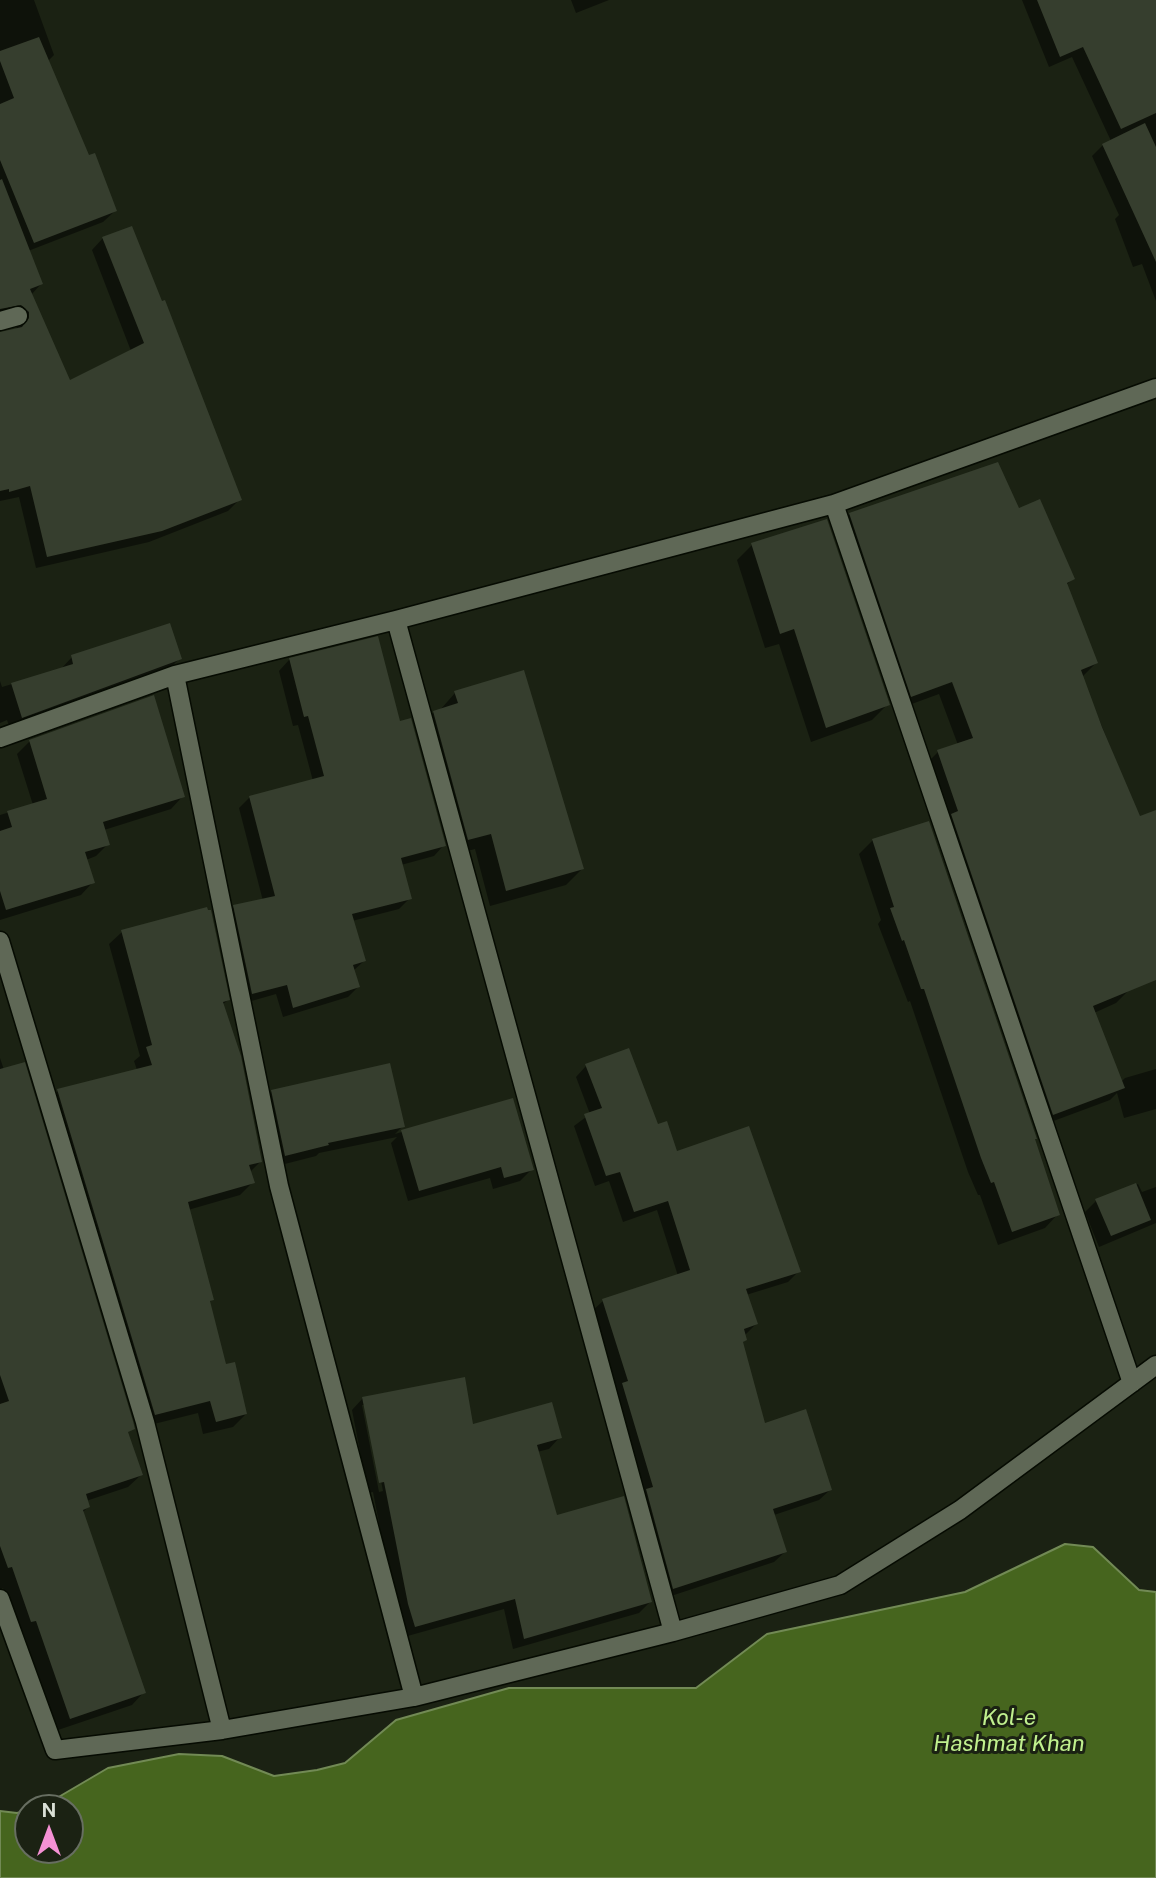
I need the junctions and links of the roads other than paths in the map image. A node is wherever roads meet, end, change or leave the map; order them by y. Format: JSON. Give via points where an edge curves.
{"nodes":[{"id":1,"x":1156,"y":388,"type":"edge"},
{"id":2,"x":834,"y":504,"type":"junction"},
{"id":3,"x":397,"y":620,"type":"junction"},
{"id":4,"x":175,"y":675,"type":"junction"},
{"id":5,"x":0,"y":738,"type":"edge"},
{"id":6,"x":0,"y":942,"type":"edge"},
{"id":7,"x":1156,"y":1365,"type":"edge"},
{"id":8,"x":1132,"y":1382,"type":"junction"},
{"id":9,"x":0,"y":1599,"type":"edge"},
{"id":10,"x":673,"y":1632,"type":"junction"},
{"id":11,"x":414,"y":1698,"type":"junction"},
{"id":12,"x":222,"y":1730,"type":"junction"}],
"edges":[{"from":1,"to":2,"type":"street"},
{"from":2,"to":3,"type":"street"},
{"from":2,"to":8,"type":"street"},
{"from":3,"to":4,"type":"street"},
{"from":3,"to":10,"type":"street"},
{"from":4,"to":5,"type":"street"},
{"from":4,"to":11,"type":"street","via":[[279,1186]]},
{"from":6,"to":12,"type":"street","via":[[145,1422]]},
{"from":7,"to":8,"type":"street"},
{"from":8,"to":10,"type":"street","via":[[960,1510],[840,1585]]},
{"from":9,"to":12,"type":"street","via":[[55,1750]]},
{"from":10,"to":11,"type":"street"},
{"from":11,"to":12,"type":"street"}]}
